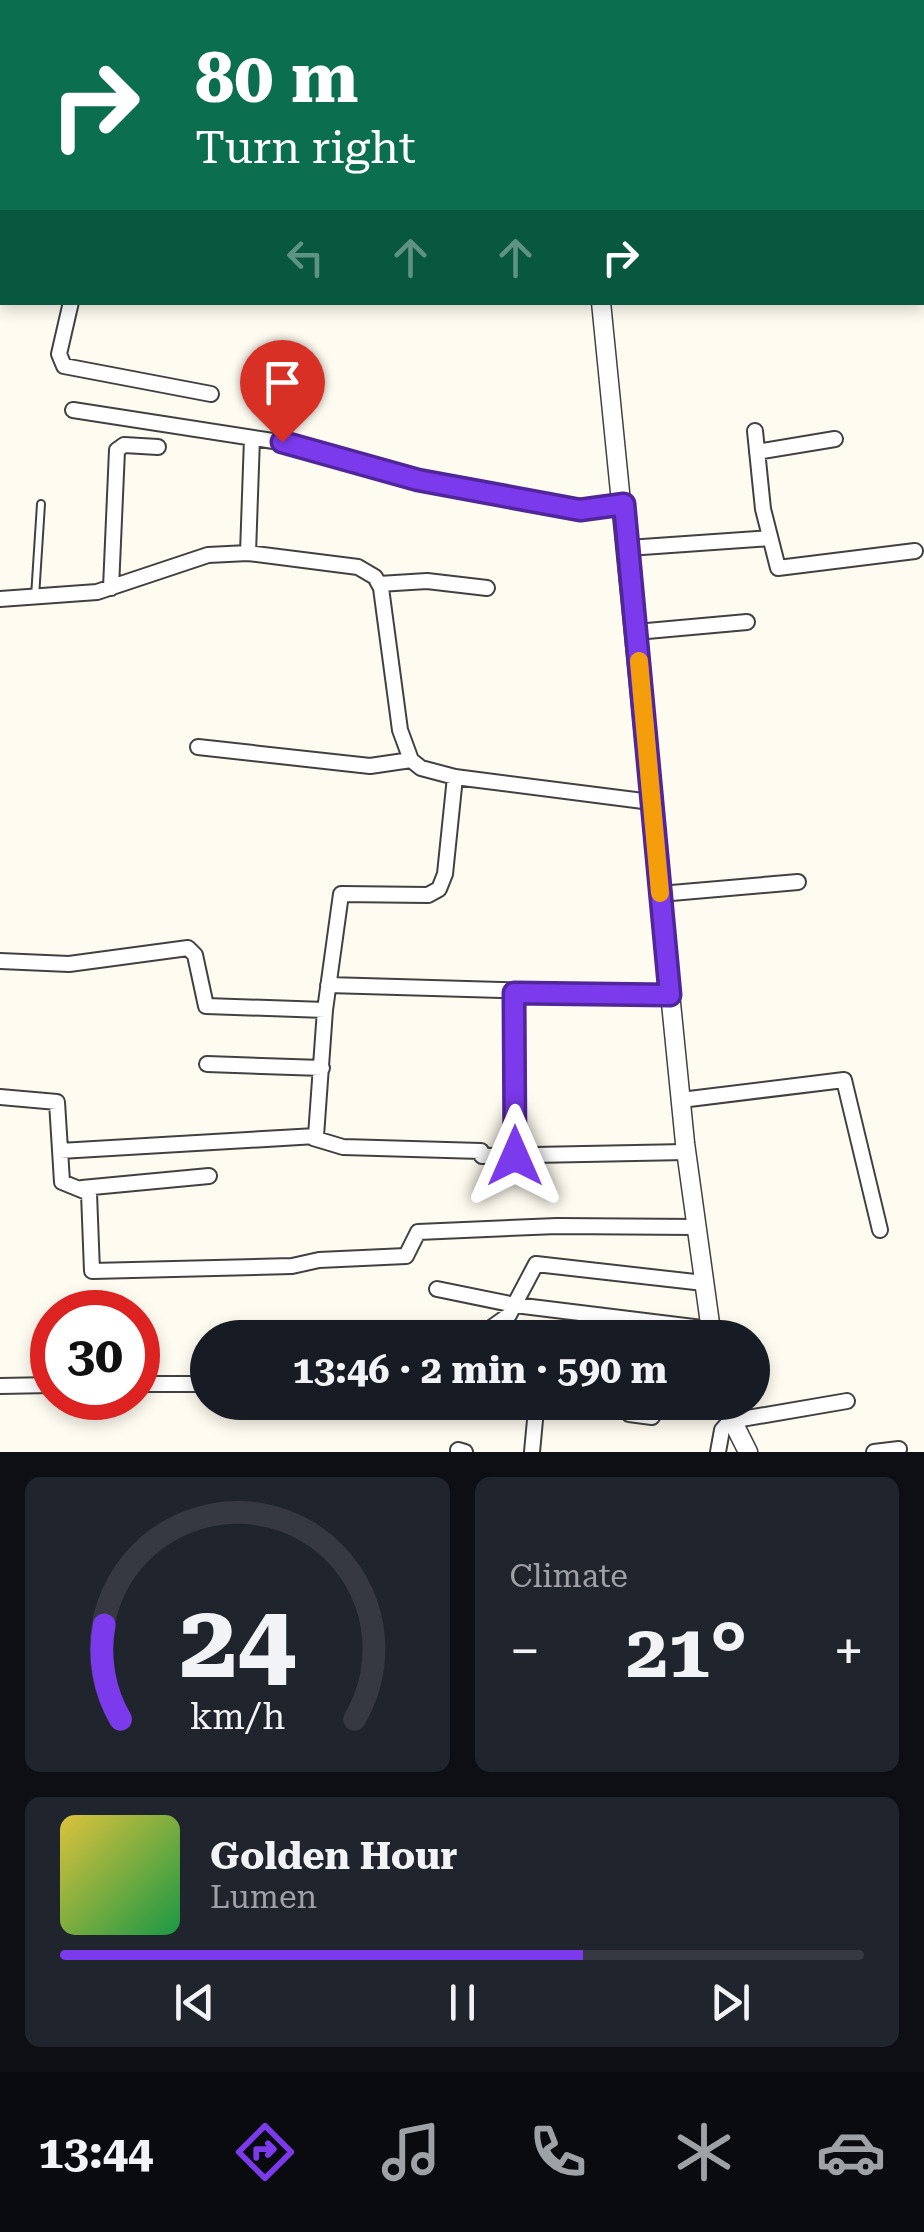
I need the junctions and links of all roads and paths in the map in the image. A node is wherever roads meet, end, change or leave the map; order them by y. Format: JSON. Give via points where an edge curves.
{"nodes":[{"id":1,"x":70,"y":305,"type":"edge"},
{"id":2,"x":602,"y":305,"type":"edge"},
{"id":3,"x":211,"y":394,"type":"dead end"},
{"id":4,"x":73,"y":410,"type":"dead end"},
{"id":5,"x":755,"y":431,"type":"dead end"},
{"id":6,"x":252,"y":438,"type":"junction"},
{"id":7,"x":835,"y":440,"type":"dead end"},
{"id":8,"x":158,"y":447,"type":"dead end"},
{"id":9,"x":757,"y":452,"type":"junction"},
{"id":10,"x":41,"y":504,"type":"dead end"},
{"id":11,"x":624,"y":504,"type":"junction"},
{"id":12,"x":770,"y":538,"type":"junction"},
{"id":13,"x":628,"y":548,"type":"junction"},
{"id":14,"x":915,"y":551,"type":"dead end"},
{"id":15,"x":248,"y":552,"type":"junction"},
{"id":16,"x":380,"y":584,"type":"junction"},
{"id":17,"x":111,"y":588,"type":"junction"},
{"id":18,"x":486,"y":588,"type":"dead end"},
{"id":19,"x":0,"y":599,"type":"edge"},
{"id":20,"x":35,"y":600,"type":"junction"},
{"id":21,"x":748,"y":622,"type":"dead end"},
{"id":22,"x":636,"y":632,"type":"junction"},
{"id":23,"x":198,"y":747,"type":"dead end"},
{"id":24,"x":411,"y":760,"type":"junction"},
{"id":25,"x":454,"y":777,"type":"junction"},
{"id":26,"x":652,"y":802,"type":"junction"},
{"id":27,"x":798,"y":882,"type":"dead end"},
{"id":28,"x":660,"y":894,"type":"junction"},
{"id":29,"x":0,"y":960,"type":"edge"},
{"id":30,"x":328,"y":984,"type":"junction"},
{"id":31,"x":514,"y":993,"type":"junction"},
{"id":32,"x":670,"y":995,"type":"junction"},
{"id":33,"x":325,"y":1010,"type":"junction"},
{"id":34,"x":207,"y":1064,"type":"dead end"},
{"id":35,"x":322,"y":1068,"type":"junction"},
{"id":36,"x":0,"y":1096,"type":"edge"},
{"id":37,"x":680,"y":1100,"type":"junction"},
{"id":38,"x":313,"y":1138,"type":"junction"},
{"id":39,"x":60,"y":1151,"type":"junction"},
{"id":40,"x":686,"y":1152,"type":"junction"},
{"id":41,"x":515,"y":1156,"type":"junction"},
{"id":42,"x":210,"y":1176,"type":"dead end"},
{"id":43,"x":82,"y":1188,"type":"junction"},
{"id":44,"x":696,"y":1227,"type":"junction"},
{"id":45,"x":880,"y":1230,"type":"dead end"},
{"id":46,"x":704,"y":1283,"type":"junction"},
{"id":47,"x":437,"y":1289,"type":"dead end"},
{"id":48,"x":515,"y":1305,"type":"junction"},
{"id":49,"x":504,"y":1320,"type":"edge"},
{"id":50,"x":620,"y":1320,"type":"edge"},
{"id":51,"x":709,"y":1320,"type":"edge"},
{"id":52,"x":160,"y":1384,"type":"edge"},
{"id":53,"x":190,"y":1384,"type":"edge"},
{"id":54,"x":30,"y":1385,"type":"edge"},
{"id":55,"x":0,"y":1386,"type":"edge"},
{"id":56,"x":847,"y":1401,"type":"dead end"},
{"id":57,"x":535,"y":1420,"type":"dead end"},
{"id":58,"x":730,"y":1422,"type":"junction"},
{"id":59,"x":899,"y":1449,"type":"dead end"},
{"id":60,"x":532,"y":1452,"type":"edge"},
{"id":61,"x":718,"y":1452,"type":"edge"},
{"id":62,"x":748,"y":1452,"type":"edge"},
{"id":63,"x":874,"y":1452,"type":"edge"}],
"edges":[{"from":1,"to":3,"type":"street","via":[[59,354],[64,366]]},
{"from":2,"to":11,"type":"street"},
{"from":4,"to":6,"type":"street"},
{"from":5,"to":9,"type":"street"},
{"from":6,"to":11,"type":"street","via":[[418,480],[580,510]]},
{"from":6,"to":15,"type":"street"},
{"from":7,"to":9,"type":"street"},
{"from":8,"to":17,"type":"street","via":[[118,450]]},
{"from":9,"to":12,"type":"street"},
{"from":10,"to":20,"type":"lane"},
{"from":11,"to":13,"type":"street"},
{"from":12,"to":13,"type":"street"},
{"from":12,"to":14,"type":"street","via":[[783,570]]},
{"from":13,"to":22,"type":"street"},
{"from":15,"to":16,"type":"street","via":[[358,567]]},
{"from":15,"to":17,"type":"street","via":[[208,556]]},
{"from":16,"to":18,"type":"street"},
{"from":16,"to":24,"type":"street","via":[[400,730]]},
{"from":17,"to":20,"type":"street"},
{"from":19,"to":20,"type":"street"},
{"from":21,"to":22,"type":"street"},
{"from":22,"to":26,"type":"street"},
{"from":23,"to":24,"type":"street","via":[[370,766]]},
{"from":24,"to":25,"type":"street"},
{"from":25,"to":26,"type":"street"},
{"from":25,"to":30,"type":"street","via":[[439,889],[428,895],[344,891]]},
{"from":26,"to":28,"type":"street"},
{"from":27,"to":28,"type":"street"},
{"from":28,"to":32,"type":"street"},
{"from":29,"to":33,"type":"street","via":[[57,965],[188,948],[206,1006]]},
{"from":30,"to":31,"type":"street"},
{"from":30,"to":33,"type":"street"},
{"from":31,"to":32,"type":"street"},
{"from":31,"to":41,"type":"street"},
{"from":32,"to":37,"type":"street"},
{"from":33,"to":35,"type":"street"},
{"from":34,"to":35,"type":"street"},
{"from":35,"to":38,"type":"street"},
{"from":36,"to":39,"type":"street","via":[[57,1102]]},
{"from":37,"to":40,"type":"street"},
{"from":37,"to":45,"type":"street","via":[[844,1080]]},
{"from":38,"to":39,"type":"street"},
{"from":38,"to":41,"type":"street","via":[[343,1147]]},
{"from":39,"to":43,"type":"street","via":[[62,1184]]},
{"from":40,"to":41,"type":"street"},
{"from":40,"to":44,"type":"street"},
{"from":42,"to":43,"type":"street"},
{"from":43,"to":44,"type":"street","via":[[90,1196],[94,1271],[406,1256],[418,1232]]},
{"from":44,"to":46,"type":"street"},
{"from":46,"to":48,"type":"street","via":[[536,1264]]},
{"from":46,"to":51,"type":"street"},
{"from":47,"to":48,"type":"street"},
{"from":48,"to":49,"type":"street"},
{"from":48,"to":50,"type":"street"},
{"from":52,"to":53,"type":"street"},
{"from":54,"to":55,"type":"street"},
{"from":56,"to":58,"type":"street"},
{"from":57,"to":60,"type":"street"},
{"from":58,"to":61,"type":"street"},
{"from":58,"to":62,"type":"street"},
{"from":59,"to":63,"type":"street"}]}
